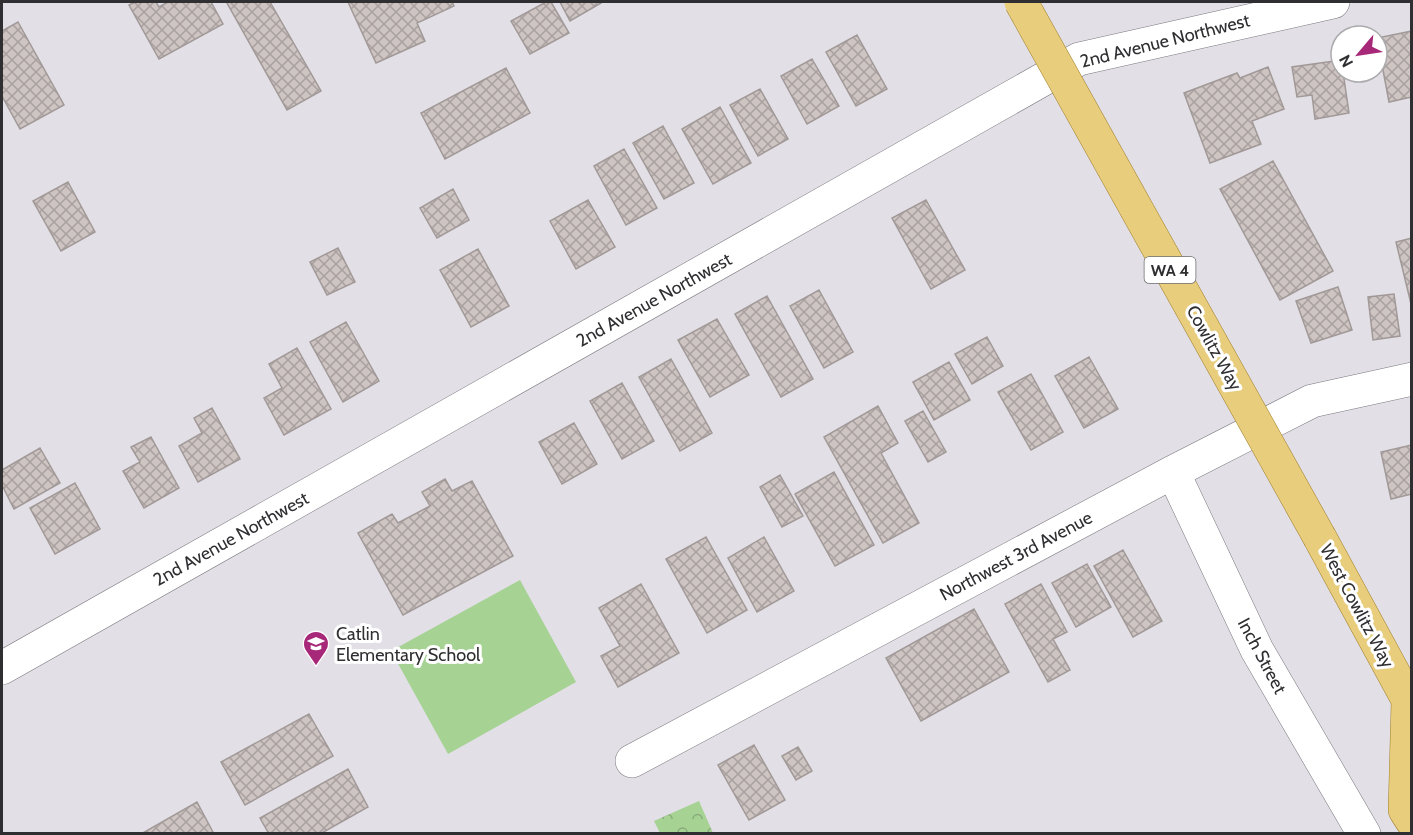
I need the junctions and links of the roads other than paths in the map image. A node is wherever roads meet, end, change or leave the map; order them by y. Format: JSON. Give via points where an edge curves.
{"nodes":[{"id":1,"x":1021,"y":2,"type":"edge"},
{"id":2,"x":1333,"y":2,"type":"edge"},
{"id":3,"x":1412,"y":379,"type":"edge"},
{"id":4,"x":1173,"y":472,"type":"junction"},
{"id":5,"x":1320,"y":538,"type":"joint"},
{"id":6,"x":2,"y":668,"type":"edge"},
{"id":7,"x":1410,"y":704,"type":"edge"},
{"id":8,"x":632,"y":761,"type":"dead end"},
{"id":9,"x":1412,"y":820,"type":"edge"},
{"id":10,"x":1364,"y":834,"type":"edge"}],
"edges":[{"from":1,"to":5,"type":"main road","name":"Cowlitz Way","number":"WA 4","bridge":true},
{"from":2,"to":6,"type":"street","name":"2nd Avenue Northwest","via":[[1079,59]]},
{"from":3,"to":4,"type":"street","name":"Northwest 3rd Avenue","via":[[1312,401]]},
{"from":4,"to":8,"type":"street","name":"Northwest 3rd Avenue"},
{"from":4,"to":10,"type":"street","name":"Inch Street","via":[[1257,650]]},
{"from":5,"to":7,"type":"main road","name":"West Cowlitz Way","number":"WA 4"},
{"from":7,"to":9,"type":"main road","via":[[1405,810]]}]}
